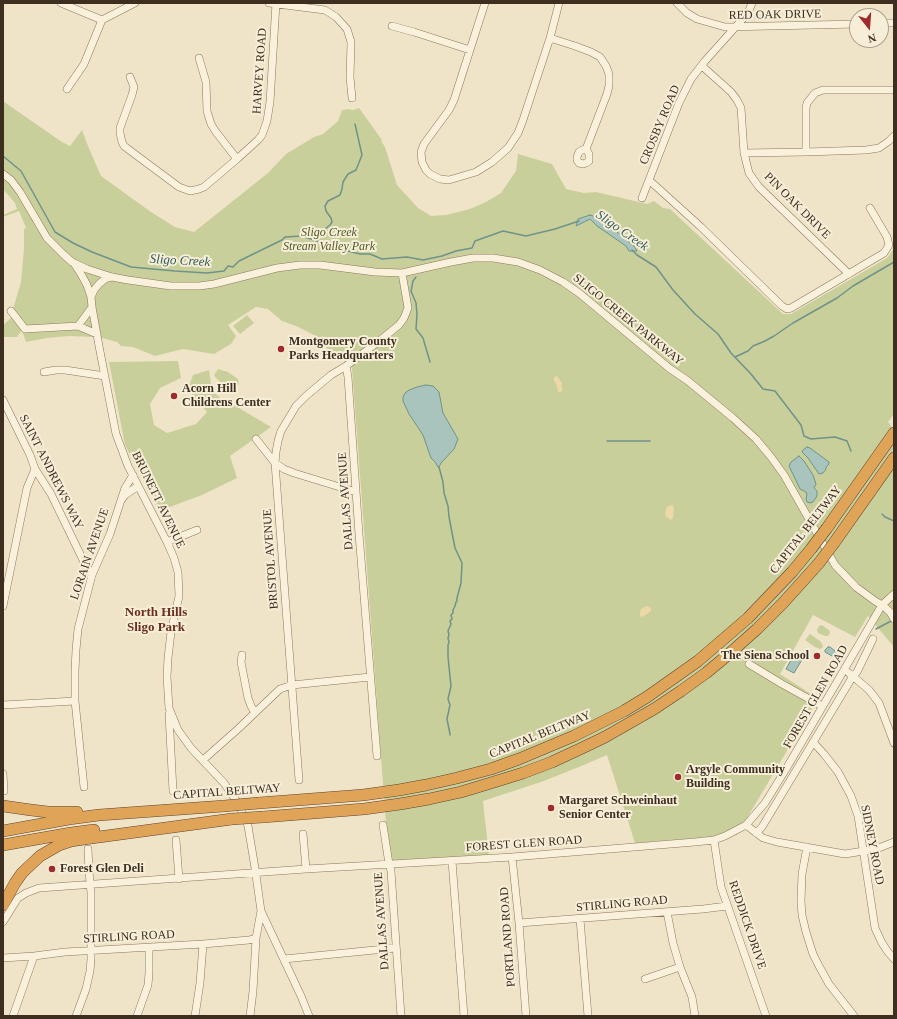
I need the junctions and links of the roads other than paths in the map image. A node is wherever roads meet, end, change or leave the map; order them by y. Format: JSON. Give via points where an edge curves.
{"nodes":[{"id":1,"x":64,"y":3,"type":"edge"},
{"id":2,"x":135,"y":3,"type":"edge"},
{"id":3,"x":274,"y":3,"type":"edge"},
{"id":4,"x":485,"y":3,"type":"edge"},
{"id":5,"x":559,"y":3,"type":"edge"},
{"id":6,"x":677,"y":3,"type":"edge"},
{"id":7,"x":752,"y":3,"type":"edge"},
{"id":8,"x":102,"y":20,"type":"junction"},
{"id":9,"x":849,"y":24,"type":"edge"},
{"id":10,"x":392,"y":26,"type":"dead end"},
{"id":11,"x":736,"y":27,"type":"junction"},
{"id":12,"x":550,"y":38,"type":"junction"},
{"id":13,"x":470,"y":50,"type":"junction"},
{"id":14,"x":199,"y":58,"type":"dead end"},
{"id":15,"x":702,"y":66,"type":"junction"},
{"id":16,"x":130,"y":77,"type":"dead end"},
{"id":17,"x":66,"y":89,"type":"dead end"},
{"id":18,"x":894,"y":90,"type":"edge"},
{"id":19,"x":352,"y":98,"type":"dead end"},
{"id":20,"x":894,"y":136,"type":"edge"},
{"id":21,"x":586,"y":149,"type":"dead end"},
{"id":22,"x":806,"y":152,"type":"junction"},
{"id":23,"x":744,"y":153,"type":"junction"},
{"id":24,"x":237,"y":159,"type":"junction"},
{"id":25,"x":3,"y":174,"type":"edge"},
{"id":26,"x":649,"y":180,"type":"junction"},
{"id":27,"x":642,"y":198,"type":"dead end"},
{"id":28,"x":870,"y":208,"type":"dead end"},
{"id":29,"x":72,"y":262,"type":"junction"},
{"id":30,"x":402,"y":273,"type":"junction"},
{"id":31,"x":849,"y":274,"type":"junction"},
{"id":32,"x":112,"y":276,"type":"junction"},
{"id":33,"x":91,"y":297,"type":"junction"},
{"id":34,"x":92,"y":307,"type":"junction"},
{"id":35,"x":11,"y":311,"type":"dead end"},
{"id":36,"x":78,"y":326,"type":"junction"},
{"id":37,"x":97,"y":334,"type":"junction"},
{"id":38,"x":346,"y":366,"type":"junction"},
{"id":39,"x":44,"y":372,"type":"dead end"},
{"id":40,"x":105,"y":376,"type":"junction"},
{"id":41,"x":3,"y":400,"type":"edge"},
{"id":42,"x":894,"y":433,"type":"edge"},
{"id":43,"x":256,"y":440,"type":"dead end"},
{"id":44,"x":894,"y":458,"type":"edge"},
{"id":45,"x":275,"y":464,"type":"junction"},
{"id":46,"x":35,"y":469,"type":"junction"},
{"id":47,"x":133,"y":475,"type":"junction"},
{"id":48,"x":138,"y":486,"type":"junction"},
{"id":49,"x":356,"y":492,"type":"junction"},
{"id":50,"x":120,"y":500,"type":"junction"},
{"id":51,"x":197,"y":530,"type":"dead end"},
{"id":52,"x":167,"y":542,"type":"junction"},
{"id":53,"x":92,"y":575,"type":"junction"},
{"id":54,"x":894,"y":594,"type":"edge"},
{"id":55,"x":882,"y":605,"type":"junction"},
{"id":56,"x":3,"y":606,"type":"edge"},
{"id":57,"x":894,"y":619,"type":"edge"},
{"id":58,"x":873,"y":639,"type":"dead end"},
{"id":59,"x":242,"y":655,"type":"dead end"},
{"id":60,"x":749,"y":664,"type":"dead end"},
{"id":61,"x":844,"y":669,"type":"junction"},
{"id":62,"x":853,"y":676,"type":"junction"},
{"id":63,"x":370,"y":677,"type":"junction"},
{"id":64,"x":292,"y":685,"type":"junction"},
{"id":65,"x":75,"y":701,"type":"junction"},
{"id":66,"x":3,"y":705,"type":"edge"},
{"id":67,"x":822,"y":706,"type":"junction"},
{"id":68,"x":169,"y":708,"type":"junction"},
{"id":69,"x":255,"y":712,"type":"junction"},
{"id":70,"x":813,"y":742,"type":"junction"},
{"id":71,"x":894,"y":743,"type":"edge"},
{"id":72,"x":377,"y":756,"type":"dead end"},
{"id":73,"x":203,"y":760,"type":"junction"},
{"id":74,"x":3,"y":774,"type":"edge"},
{"id":75,"x":299,"y":780,"type":"dead end"},
{"id":76,"x":84,"y":787,"type":"dead end"},
{"id":77,"x":4,"y":791,"type":"dead end"},
{"id":78,"x":173,"y":791,"type":"dead end"},
{"id":79,"x":3,"y":806,"type":"edge"},
{"id":80,"x":132,"y":813,"type":"junction"},
{"id":81,"x":232,"y":819,"type":"junction"},
{"id":82,"x":383,"y":825,"type":"dead end"},
{"id":83,"x":746,"y":825,"type":"junction"},
{"id":84,"x":3,"y":831,"type":"edge"},
{"id":85,"x":756,"y":833,"type":"junction"},
{"id":86,"x":303,"y":834,"type":"dead end"},
{"id":87,"x":176,"y":840,"type":"dead end"},
{"id":88,"x":714,"y":840,"type":"junction"},
{"id":89,"x":894,"y":842,"type":"edge"},
{"id":90,"x":3,"y":845,"type":"edge"},
{"id":91,"x":807,"y":847,"type":"junction"},
{"id":92,"x":88,"y":849,"type":"dead end"},
{"id":93,"x":864,"y":851,"type":"junction"},
{"id":94,"x":512,"y":857,"type":"junction"},
{"id":95,"x":452,"y":861,"type":"junction"},
{"id":96,"x":389,"y":864,"type":"junction"},
{"id":97,"x":306,"y":869,"type":"junction"},
{"id":98,"x":256,"y":873,"type":"junction"},
{"id":99,"x":179,"y":878,"type":"junction"},
{"id":100,"x":91,"y":885,"type":"junction"},
{"id":101,"x":3,"y":905,"type":"edge"},
{"id":102,"x":727,"y":906,"type":"junction"},
{"id":103,"x":261,"y":911,"type":"junction"},
{"id":104,"x":667,"y":912,"type":"junction"},
{"id":105,"x":580,"y":919,"type":"junction"},
{"id":106,"x":3,"y":922,"type":"edge"},
{"id":107,"x":519,"y":923,"type":"junction"},
{"id":108,"x":256,"y":938,"type":"junction"},
{"id":109,"x":203,"y":944,"type":"junction"},
{"id":110,"x":149,"y":948,"type":"junction"},
{"id":111,"x":396,"y":948,"type":"junction"},
{"id":112,"x":90,"y":950,"type":"junction"},
{"id":113,"x":34,"y":956,"type":"junction"},
{"id":114,"x":3,"y":958,"type":"edge"},
{"id":115,"x":284,"y":959,"type":"junction"},
{"id":116,"x":894,"y":959,"type":"edge"},
{"id":117,"x":680,"y":968,"type":"junction"},
{"id":118,"x":645,"y":979,"type":"dead end"},
{"id":119,"x":13,"y":1016,"type":"edge"},
{"id":120,"x":76,"y":1016,"type":"edge"},
{"id":121,"x":137,"y":1016,"type":"edge"},
{"id":122,"x":195,"y":1016,"type":"edge"},
{"id":123,"x":250,"y":1016,"type":"edge"},
{"id":124,"x":309,"y":1016,"type":"edge"},
{"id":125,"x":401,"y":1016,"type":"edge"},
{"id":126,"x":464,"y":1016,"type":"edge"},
{"id":127,"x":526,"y":1016,"type":"edge"},
{"id":128,"x":588,"y":1016,"type":"edge"},
{"id":129,"x":695,"y":1016,"type":"edge"},
{"id":130,"x":766,"y":1016,"type":"edge"},
{"id":131,"x":854,"y":1016,"type":"edge"}],
"edges":[{"from":1,"to":8,"type":"street"},
{"from":2,"to":8,"type":"street"},
{"from":3,"to":19,"type":"street","via":[[325,10],[336,16],[347,29],[351,42]]},
{"from":3,"to":24,"type":"street","name":"HARVEY ROAD","via":[[267,121],[260,138]]},
{"from":4,"to":13,"type":"street"},
{"from":5,"to":12,"type":"street"},
{"from":6,"to":11,"type":"street","name":"RED OAK DRIVE","via":[[697,19],[725,27]]},
{"from":7,"to":11,"type":"street","name":"CROSBY ROAD","via":[[748,13]]},
{"from":8,"to":17,"type":"street","via":[[84,64]]},
{"from":9,"to":11,"type":"street","name":"RED OAK DRIVE"},
{"from":10,"to":13,"type":"street"},
{"from":11,"to":15,"type":"street","name":"CROSBY ROAD"},
{"from":12,"to":13,"type":"street","via":[[523,120],[508,148],[476,172],[449,180],[440,179],[424,167],[421,152],[454,100]]},
{"from":12,"to":21,"type":"street","via":[[600,57],[609,74],[607,94]]},
{"from":14,"to":24,"type":"street","via":[[206,82],[207,111],[211,124]]},
{"from":15,"to":23,"type":"street","name":"PIN OAK DRIVE","via":[[731,92],[741,108]]},
{"from":15,"to":26,"type":"street","name":"CROSBY ROAD","via":[[691,79],[679,103]]},
{"from":16,"to":24,"type":"street","name":"HARVEY ROAD","via":[[134,87],[120,128],[124,146],[179,187],[190,191],[204,187]]},
{"from":18,"to":22,"type":"street","via":[[823,90],[815,93],[807,102],[806,108]]},
{"from":20,"to":22,"type":"street","via":[[879,148]]},
{"from":22,"to":23,"type":"street"},
{"from":23,"to":31,"type":"street","name":"PIN OAK DRIVE","via":[[750,173],[760,186]]},
{"from":25,"to":29,"type":"street","name":"SLIGO CREEK PARKWAY","via":[[20,192],[47,238]]},
{"from":26,"to":27,"type":"street","name":"CROSBY ROAD"},
{"from":26,"to":31,"type":"street","name":"CROSBY ROAD","via":[[787,309]]},
{"from":28,"to":31,"type":"street","via":[[889,245],[884,253]]},
{"from":29,"to":32,"type":"street","name":"SLIGO CREEK PARKWAY"},
{"from":29,"to":33,"type":"street","name":"BRUNETT AVENUE","via":[[87,285]]},
{"from":30,"to":32,"type":"street","name":"SLIGO CREEK PARKWAY","via":[[300,265],[191,287]]},
{"from":30,"to":38,"type":"street","via":[[408,308],[404,318]]},
{"from":30,"to":55,"type":"street","name":"SLIGO CREEK PARKWAY","via":[[473,258],[493,258],[518,262],[540,270],[579,293],[756,439],[784,475],[835,565],[856,587]]},
{"from":32,"to":33,"type":"street","via":[[99,284]]},
{"from":33,"to":34,"type":"street","name":"BRUNETT AVENUE"},
{"from":34,"to":36,"type":"street"},
{"from":34,"to":37,"type":"street","name":"BRUNETT AVENUE"},
{"from":35,"to":36,"type":"street","via":[[25,329]]},
{"from":36,"to":37,"type":"street"},
{"from":37,"to":40,"type":"street","name":"BRUNETT AVENUE"},
{"from":38,"to":45,"type":"street","name":"BRISTOL AVENUE","via":[[331,375],[296,406],[281,431]]},
{"from":38,"to":49,"type":"street","name":"DALLAS AVENUE"},
{"from":39,"to":40,"type":"street","via":[[65,370]]},
{"from":40,"to":47,"type":"street","name":"BRUNETT AVENUE","via":[[116,434]]},
{"from":41,"to":46,"type":"street","name":"SAINT ANDREWS WAY"},
{"from":42,"to":80,"type":"highway","name":"CAPITAL BELTWAY","bridge":true,"via":[[811,549],[748,618],[673,679],[598,725],[491,769],[426,785],[363,795]]},
{"from":43,"to":45,"type":"street"},
{"from":44,"to":81,"type":"highway","bridge":true,"via":[[819,563],[784,603],[706,673],[654,709],[606,737],[552,762],[461,792],[364,809]]},
{"from":45,"to":49,"type":"street","via":[[294,473]]},
{"from":45,"to":64,"type":"street","name":"BRISTOL AVENUE"},
{"from":46,"to":53,"type":"street","name":"SAINT ANDREWS WAY","via":[[51,494]]},
{"from":46,"to":56,"type":"street","via":[[27,488]]},
{"from":47,"to":48,"type":"street","name":"BRUNETT AVENUE"},
{"from":47,"to":50,"type":"street","name":"LORAIN AVENUE"},
{"from":48,"to":50,"type":"street"},
{"from":48,"to":52,"type":"street","name":"BRUNETT AVENUE"},
{"from":49,"to":63,"type":"street","name":"DALLAS AVENUE"},
{"from":50,"to":53,"type":"street","name":"LORAIN AVENUE","via":[[110,534]]},
{"from":51,"to":52,"type":"street"},
{"from":52,"to":68,"type":"street","name":"BRUNETT AVENUE","via":[[178,572],[179,586],[168,658]]},
{"from":53,"to":65,"type":"street","name":"LORAIN AVENUE","via":[[78,629]]},
{"from":54,"to":55,"type":"street","name":"FOREST GLEN ROAD"},
{"from":55,"to":57,"type":"street","name":"SLIGO CREEK PARKWAY"},
{"from":55,"to":61,"type":"street","name":"FOREST GLEN ROAD"},
{"from":58,"to":62,"type":"street","name":"FOREST GLEN ROAD"},
{"from":59,"to":69,"type":"street","via":[[247,693]]},
{"from":60,"to":67,"type":"street"},
{"from":61,"to":62,"type":"street"},
{"from":61,"to":67,"type":"street","name":"FOREST GLEN ROAD"},
{"from":62,"to":70,"type":"street","name":"FOREST GLEN ROAD"},
{"from":62,"to":71,"type":"street","via":[[879,703]]},
{"from":63,"to":64,"type":"street"},
{"from":63,"to":72,"type":"street","name":"DALLAS AVENUE"},
{"from":64,"to":69,"type":"street","via":[[280,689]]},
{"from":64,"to":75,"type":"street","name":"BRISTOL AVENUE"},
{"from":65,"to":66,"type":"street"},
{"from":65,"to":76,"type":"street","name":"LORAIN AVENUE"},
{"from":67,"to":83,"type":"street","name":"FOREST GLEN ROAD","via":[[765,802]]},
{"from":68,"to":73,"type":"street","name":"BRUNETT AVENUE","via":[[178,730]]},
{"from":68,"to":78,"type":"street"},
{"from":69,"to":73,"type":"street"},
{"from":70,"to":85,"type":"street","name":"FOREST GLEN ROAD"},
{"from":70,"to":93,"type":"street","name":"SIDNEY ROAD","via":[[838,772],[851,796],[858,816]]},
{"from":73,"to":98,"type":"street","name":"BRUNETT AVENUE","via":[[238,803],[248,826]]},
{"from":74,"to":77,"type":"street"},
{"from":79,"to":80,"type":"highway","via":[[48,812]]},
{"from":80,"to":84,"type":"highway","name":"CAPITAL BELTWAY","via":[[69,819]]},
{"from":81,"to":90,"type":"highway","via":[[101,829]]},
{"from":81,"to":101,"type":"highway","via":[[70,841],[59,845],[40,856],[22,873]]},
{"from":82,"to":96,"type":"street","name":"DALLAS AVENUE"},
{"from":83,"to":85,"type":"street"},
{"from":83,"to":88,"type":"street","name":"FOREST GLEN ROAD"},
{"from":85,"to":91,"type":"street","via":[[777,842]]},
{"from":86,"to":97,"type":"street"},
{"from":87,"to":99,"type":"street"},
{"from":88,"to":94,"type":"street","name":"FOREST GLEN ROAD"},
{"from":88,"to":102,"type":"street","name":"REDDICK DRIVE","via":[[721,888]]},
{"from":89,"to":93,"type":"street"},
{"from":91,"to":93,"type":"street","via":[[845,854]]},
{"from":91,"to":131,"type":"street","via":[[800,901],[806,932],[813,954],[829,984]]},
{"from":92,"to":100,"type":"street"},
{"from":93,"to":116,"type":"street","name":"SIDNEY ROAD","via":[[875,928]]},
{"from":94,"to":95,"type":"street","name":"FOREST GLEN ROAD"},
{"from":94,"to":107,"type":"street","name":"PORTLAND ROAD"},
{"from":95,"to":96,"type":"street","name":"FOREST GLEN ROAD"},
{"from":95,"to":126,"type":"street"},
{"from":96,"to":97,"type":"street","name":"FOREST GLEN ROAD"},
{"from":96,"to":111,"type":"street","name":"DALLAS AVENUE"},
{"from":97,"to":98,"type":"street","name":"FOREST GLEN ROAD"},
{"from":98,"to":99,"type":"street","name":"FOREST GLEN ROAD"},
{"from":98,"to":103,"type":"street","name":"BRUNETT AVENUE"},
{"from":99,"to":100,"type":"street","name":"FOREST GLEN ROAD"},
{"from":100,"to":106,"type":"street","name":"FOREST GLEN ROAD","via":[[39,888],[26,893],[14,902]]},
{"from":100,"to":112,"type":"street"},
{"from":102,"to":104,"type":"street","name":"STIRLING ROAD"},
{"from":102,"to":130,"type":"street","name":"REDDICK DRIVE"},
{"from":103,"to":108,"type":"street","name":"BRUNETT AVENUE"},
{"from":103,"to":115,"type":"street"},
{"from":104,"to":105,"type":"street","name":"STIRLING ROAD"},
{"from":104,"to":117,"type":"street"},
{"from":105,"to":107,"type":"street","name":"STIRLING ROAD"},
{"from":105,"to":128,"type":"street"},
{"from":107,"to":127,"type":"street","name":"PORTLAND ROAD"},
{"from":108,"to":109,"type":"street","name":"STIRLING ROAD"},
{"from":108,"to":123,"type":"street","name":"BRUNETT AVENUE"},
{"from":109,"to":110,"type":"street","name":"STIRLING ROAD"},
{"from":109,"to":122,"type":"street"},
{"from":110,"to":112,"type":"street","name":"STIRLING ROAD"},
{"from":110,"to":121,"type":"street","via":[[148,985]]},
{"from":111,"to":115,"type":"street"},
{"from":111,"to":125,"type":"street","name":"DALLAS AVENUE"},
{"from":112,"to":113,"type":"street","name":"STIRLING ROAD"},
{"from":112,"to":120,"type":"street","via":[[90,971]]},
{"from":113,"to":114,"type":"street","name":"STIRLING ROAD"},
{"from":113,"to":119,"type":"street"},
{"from":115,"to":124,"type":"street"},
{"from":117,"to":118,"type":"street"},
{"from":117,"to":129,"type":"street","via":[[692,997]]}]}
